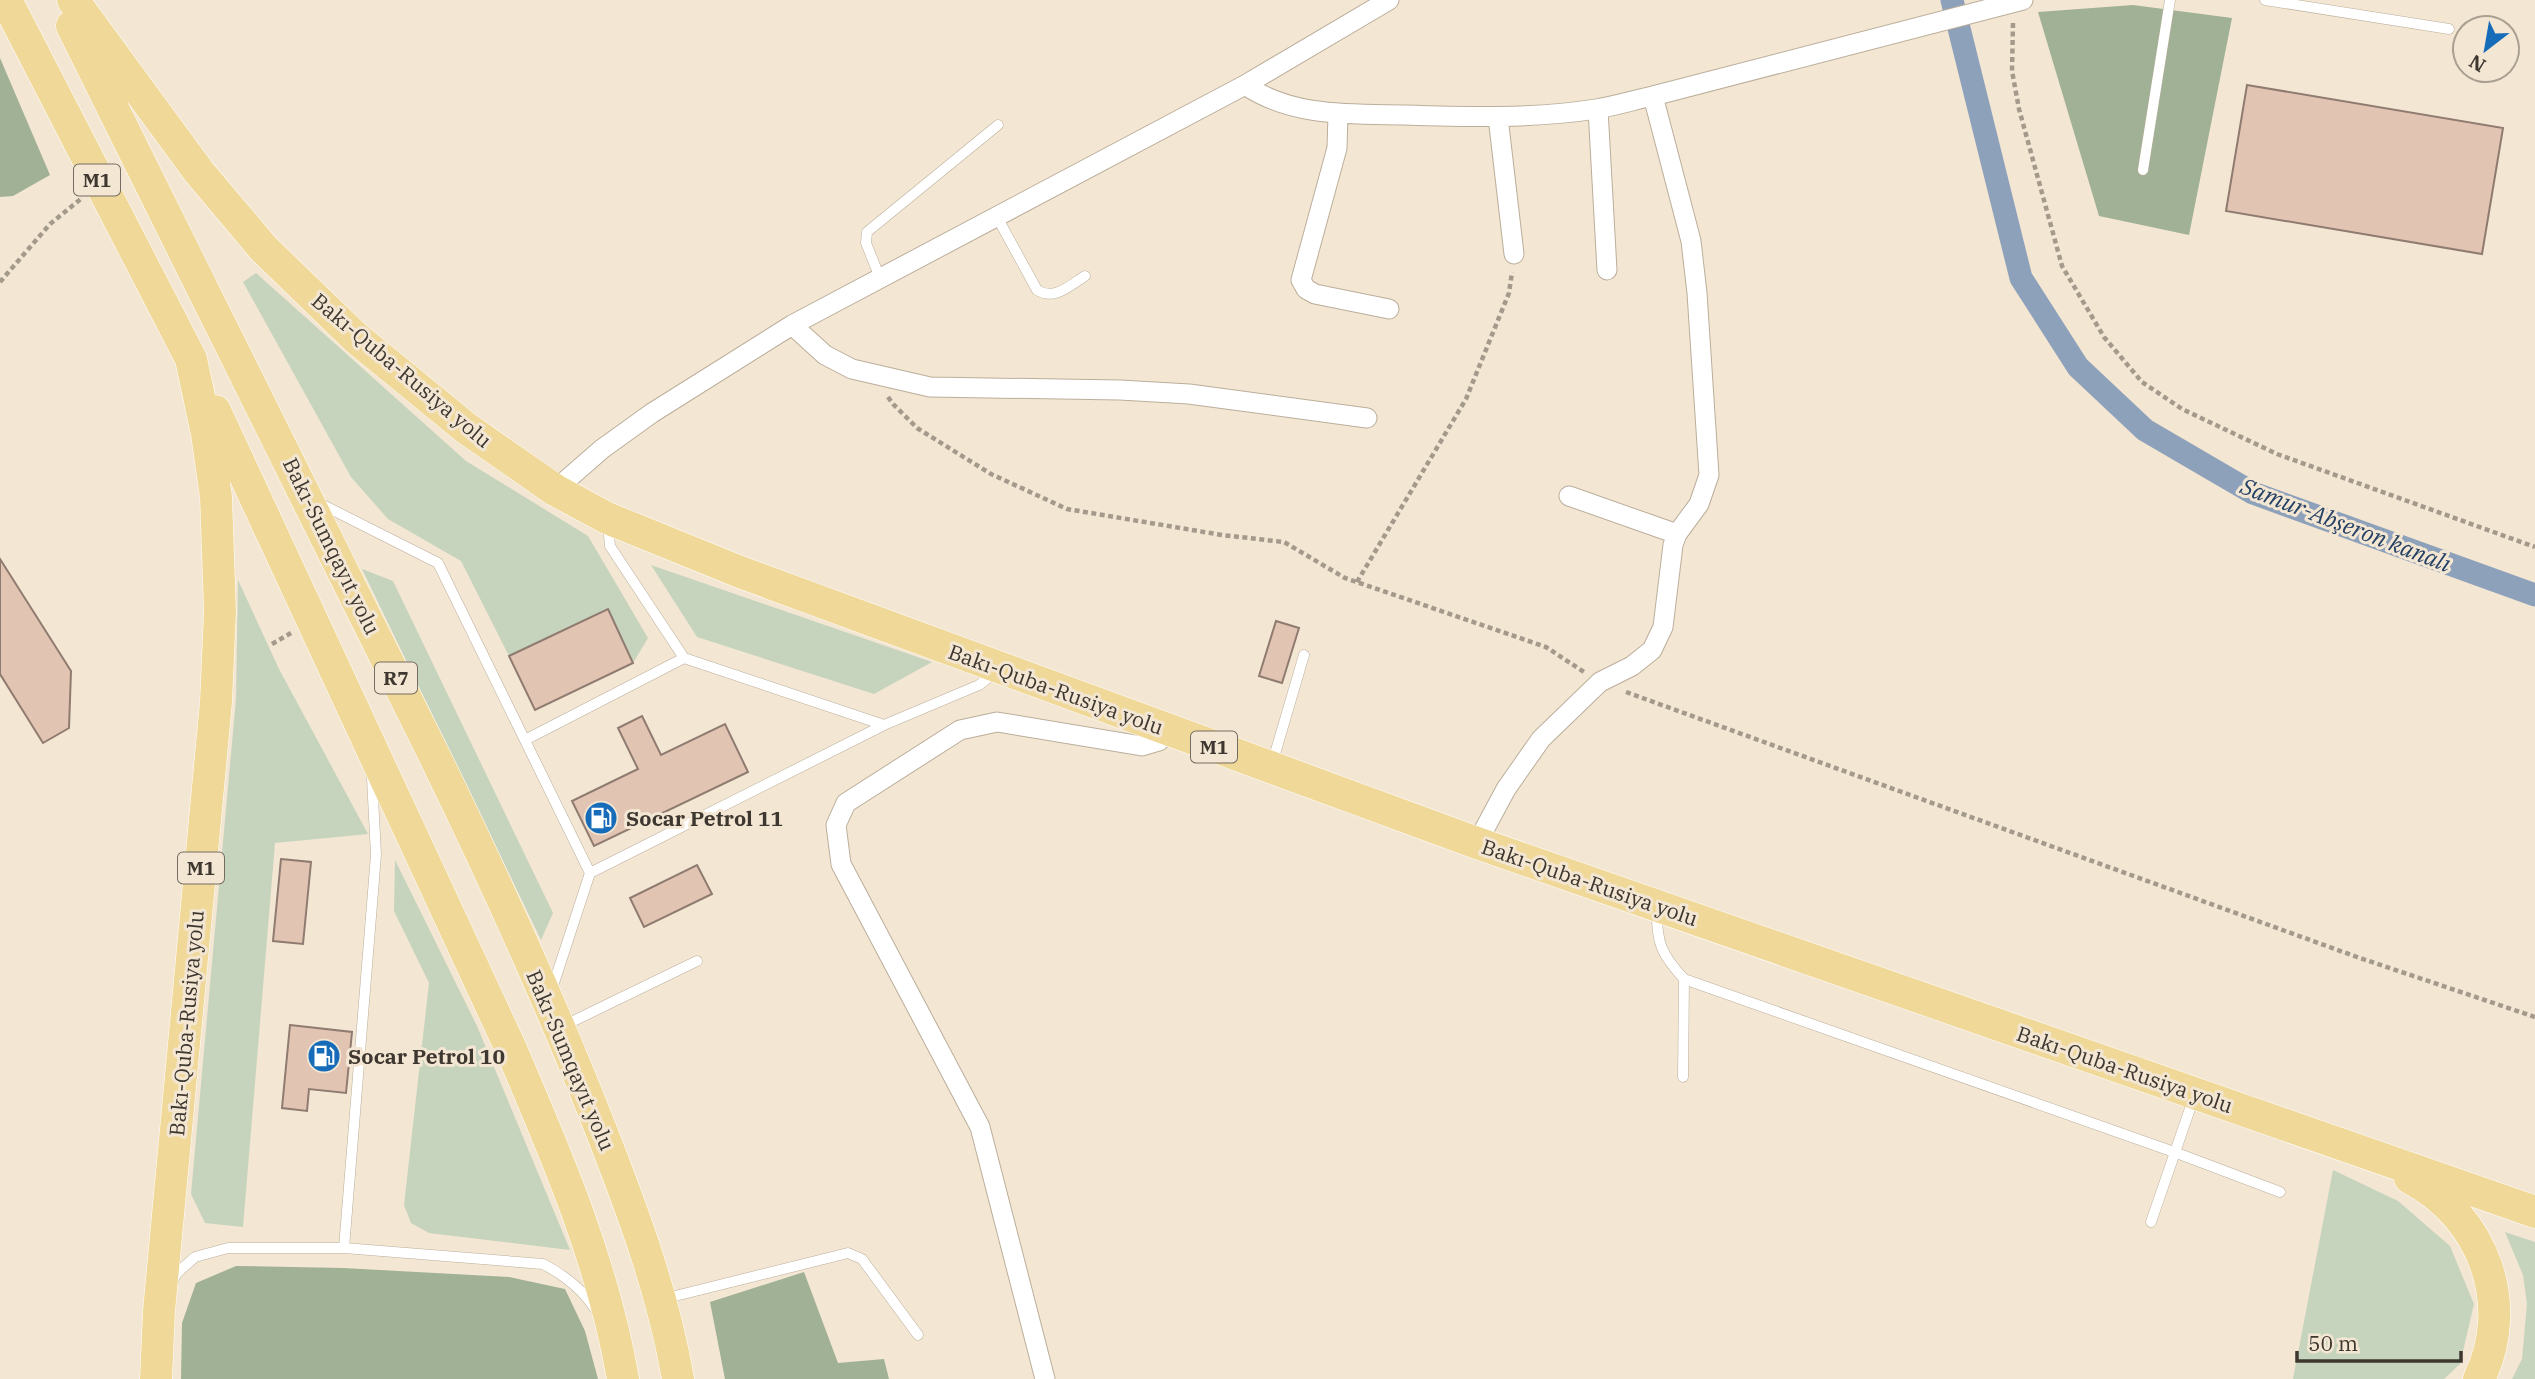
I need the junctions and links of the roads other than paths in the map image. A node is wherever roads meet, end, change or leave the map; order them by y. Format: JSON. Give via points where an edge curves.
{"nodes":[{"id":1,"x":6,"y":0,"type":"edge"},
{"id":2,"x":60,"y":0,"type":"edge"},
{"id":3,"x":73,"y":0,"type":"edge"},
{"id":4,"x":1389,"y":0,"type":"edge"},
{"id":5,"x":2169,"y":0,"type":"edge"},
{"id":6,"x":2265,"y":0,"type":"edge"},
{"id":7,"x":2016,"y":2,"type":"edge"},
{"id":8,"x":2449,"y":29,"type":"dead end"},
{"id":9,"x":1245,"y":85,"type":"junction"},
{"id":10,"x":1653,"y":96,"type":"junction"},
{"id":11,"x":1598,"y":108,"type":"junction"},
{"id":12,"x":1338,"y":114,"type":"junction"},
{"id":13,"x":1498,"y":117,"type":"junction"},
{"id":14,"x":998,"y":125,"type":"dead end"},
{"id":15,"x":2143,"y":170,"type":"dead end"},
{"id":16,"x":997,"y":217,"type":"junction"},
{"id":17,"x":1514,"y":254,"type":"road end"},
{"id":18,"x":1607,"y":270,"type":"dead end"},
{"id":19,"x":1085,"y":276,"type":"dead end"},
{"id":20,"x":880,"y":278,"type":"junction"},
{"id":21,"x":1389,"y":309,"type":"dead end"},
{"id":22,"x":792,"y":325,"type":"junction"},
{"id":23,"x":191,"y":359,"type":"junction"},
{"id":24,"x":1367,"y":418,"type":"dead end"},
{"id":25,"x":555,"y":489,"type":"junction"},
{"id":26,"x":1569,"y":496,"type":"dead end"},
{"id":27,"x":309,"y":498,"type":"junction"},
{"id":28,"x":607,"y":518,"type":"junction"},
{"id":29,"x":1677,"y":534,"type":"junction"},
{"id":30,"x":1304,"y":655,"type":"dead end"},
{"id":31,"x":684,"y":658,"type":"junction"},
{"id":32,"x":1000,"y":669,"type":"junction"},
{"id":33,"x":884,"y":725,"type":"junction"},
{"id":34,"x":1168,"y":731,"type":"junction"},
{"id":35,"x":525,"y":740,"type":"junction"},
{"id":36,"x":368,"y":743,"type":"junction"},
{"id":37,"x":1271,"y":768,"type":"junction"},
{"id":38,"x":1477,"y":843,"type":"junction"},
{"id":39,"x":590,"y":873,"type":"junction"},
{"id":40,"x":1657,"y":905,"type":"junction"},
{"id":41,"x":696,"y":961,"type":"dead end"},
{"id":42,"x":1684,"y":979,"type":"junction"},
{"id":43,"x":554,"y":1015,"type":"junction"},
{"id":44,"x":1683,"y":1076,"type":"dead end"},
{"id":45,"x":2195,"y":1094,"type":"junction"},
{"id":46,"x":2355,"y":1149,"type":"junction"},
{"id":47,"x":2174,"y":1152,"type":"junction"},
{"id":48,"x":2280,"y":1192,"type":"dead end"},
{"id":49,"x":2535,"y":1212,"type":"edge"},
{"id":50,"x":2151,"y":1222,"type":"dead end"},
{"id":51,"x":344,"y":1248,"type":"junction"},
{"id":52,"x":661,"y":1299,"type":"junction"},
{"id":53,"x":159,"y":1311,"type":"junction"},
{"id":54,"x":918,"y":1335,"type":"dead end"},
{"id":55,"x":617,"y":1344,"type":"junction"},
{"id":56,"x":156,"y":1379,"type":"edge"},
{"id":57,"x":623,"y":1379,"type":"edge"},
{"id":58,"x":678,"y":1379,"type":"edge"},
{"id":59,"x":1045,"y":1379,"type":"edge"},
{"id":60,"x":2479,"y":1379,"type":"edge"}],
"edges":[{"from":1,"to":23,"type":"highway","name":"Bakı-Quba-Rusiya yolu","number":"M1"},
{"from":2,"to":27,"type":"highway","name":"Bakı-Sumqayıt yolu","number":"R7"},
{"from":3,"to":25,"type":"highway","name":"Bakı-Quba-Rusiya yolu","number":"M1","via":[[199,172],[264,249],[356,338],[426,396]]},
{"from":4,"to":9,"type":"street"},
{"from":5,"to":15,"type":"lane"},
{"from":6,"to":8,"type":"lane"},
{"from":7,"to":10,"type":"street"},
{"from":9,"to":12,"type":"street","via":[[1275,102]]},
{"from":9,"to":16,"type":"street"},
{"from":10,"to":11,"type":"street"},
{"from":10,"to":29,"type":"street","via":[[1691,241],[1709,475],[1699,504]]},
{"from":11,"to":13,"type":"street"},
{"from":11,"to":18,"type":"street"},
{"from":12,"to":13,"type":"street"},
{"from":12,"to":21,"type":"street","via":[[1337,148],[1301,280],[1315,294]]},
{"from":13,"to":17,"type":"street"},
{"from":14,"to":20,"type":"lane","via":[[867,232],[866,243]]},
{"from":16,"to":19,"type":"lane","via":[[1037,290],[1052,296]]},
{"from":16,"to":20,"type":"street"},
{"from":20,"to":22,"type":"street"},
{"from":22,"to":24,"type":"street","via":[[825,355],[852,369],[930,387],[1189,394]]},
{"from":22,"to":25,"type":"street","via":[[652,413]]},
{"from":23,"to":36,"type":"highway","number":"R7"},
{"from":23,"to":53,"type":"highway","name":"Bakı-Quba-Rusiya yolu","number":"M1","via":[[216,497],[220,611],[216,702]]},
{"from":25,"to":28,"type":"highway","name":"Bakı-Quba-Rusiya yolu","number":"M1"},
{"from":26,"to":29,"type":"street"},
{"from":27,"to":35,"type":"lane","via":[[438,563]]},
{"from":27,"to":43,"type":"highway","name":"Bakı-Sumqayıt yolu","number":"R7","via":[[493,876]]},
{"from":28,"to":31,"type":"lane","via":[[610,546]]},
{"from":28,"to":32,"type":"highway","name":"Bakı-Quba-Rusiya yolu","number":"M1"},
{"from":29,"to":38,"type":"street","via":[[1662,627],[1652,650],[1600,682],[1541,739],[1518,769]]},
{"from":30,"to":37,"type":"lane"},
{"from":31,"to":33,"type":"lane"},
{"from":31,"to":35,"type":"lane"},
{"from":32,"to":33,"type":"lane","via":[[979,685]]},
{"from":32,"to":34,"type":"highway","name":"Bakı-Quba-Rusiya yolu","number":"M1"},
{"from":33,"to":39,"type":"lane"},
{"from":34,"to":37,"type":"highway","name":"Bakı-Quba-Rusiya yolu","number":"M1"},
{"from":34,"to":59,"type":"street","via":[[1159,741],[1142,746],[998,722],[960,730],[846,803],[836,825],[841,864],[980,1127]]},
{"from":35,"to":39,"type":"lane"},
{"from":36,"to":51,"type":"lane","via":[[376,855]]},
{"from":36,"to":55,"type":"highway","number":"R7","via":[[556,1154],[591,1249]]},
{"from":37,"to":38,"type":"highway","name":"Bakı-Quba-Rusiya yolu","number":"M1"},
{"from":38,"to":40,"type":"highway","name":"Bakı-Quba-Rusiya yolu","number":"M1"},
{"from":39,"to":43,"type":"lane"},
{"from":40,"to":42,"type":"lane","via":[[1656,934],[1665,958]]},
{"from":40,"to":45,"type":"highway","name":"Bakı-Quba-Rusiya yolu","number":"M1"},
{"from":41,"to":43,"type":"lane"},
{"from":42,"to":44,"type":"lane"},
{"from":42,"to":47,"type":"lane"},
{"from":43,"to":52,"type":"highway","name":"Bakı-Sumqayıt yolu","number":"R7","via":[[640,1231]]},
{"from":45,"to":46,"type":"highway","name":"Bakı-Quba-Rusiya yolu","number":"M1"},
{"from":45,"to":47,"type":"lane"},
{"from":46,"to":49,"type":"highway","name":"Bakı-Quba-Rusiya yolu","number":"M1"},
{"from":46,"to":60,"type":"highway","via":[[2418,1182],[2455,1213],[2473,1237],[2496,1303],[2494,1333]]},
{"from":47,"to":48,"type":"lane"},
{"from":47,"to":50,"type":"lane"},
{"from":51,"to":53,"type":"lane","via":[[228,1248],[195,1257],[177,1273]]},
{"from":51,"to":55,"type":"lane","via":[[543,1264],[576,1286]]},
{"from":52,"to":54,"type":"lane","via":[[848,1252],[862,1259]]},
{"from":52,"to":58,"type":"highway","name":"Bakı-Sumqayıt yolu","number":"R7"},
{"from":53,"to":56,"type":"highway","name":"Bakı-Quba-Rusiya yolu","number":"M1"},
{"from":55,"to":57,"type":"highway","number":"R7"}]}
